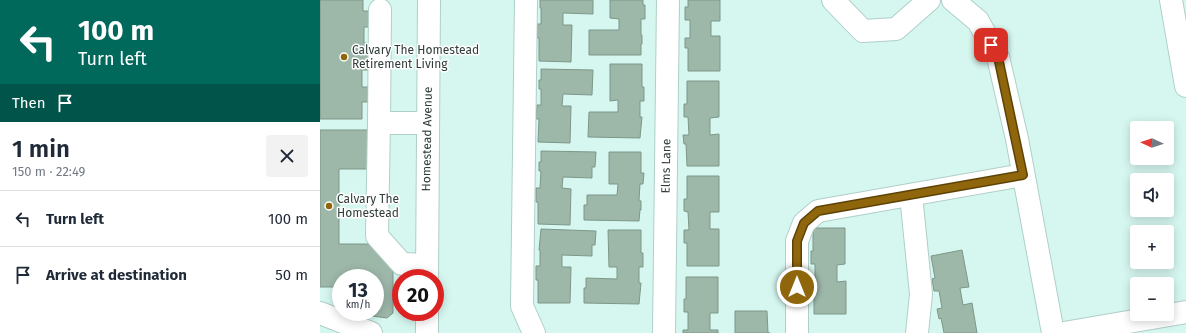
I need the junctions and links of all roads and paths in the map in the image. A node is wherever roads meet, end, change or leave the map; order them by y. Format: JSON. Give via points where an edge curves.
{"nodes":[{"id":1,"x":429,"y":0,"type":"edge"},
{"id":2,"x":526,"y":0,"type":"edge"},
{"id":3,"x":668,"y":0,"type":"edge"},
{"id":4,"x":833,"y":0,"type":"edge"},
{"id":5,"x":929,"y":0,"type":"edge"},
{"id":6,"x":953,"y":0,"type":"edge"},
{"id":7,"x":1171,"y":0,"type":"edge"},
{"id":8,"x":380,"y":10,"type":"dead end"},
{"id":9,"x":1186,"y":86,"type":"edge"},
{"id":10,"x":379,"y":123,"type":"junction"},
{"id":11,"x":428,"y":123,"type":"junction"},
{"id":12,"x":1023,"y":175,"type":"junction"},
{"id":13,"x":911,"y":195,"type":"junction"},
{"id":14,"x":419,"y":269,"type":"edge"},
{"id":15,"x":426,"y":269,"type":"edge"},
{"id":16,"x":1186,"y":312,"type":"edge"},
{"id":17,"x":320,"y":313,"type":"edge"},
{"id":18,"x":427,"y":321,"type":"edge"},
{"id":19,"x":371,"y":333,"type":"edge"},
{"id":20,"x":427,"y":333,"type":"edge"},
{"id":21,"x":534,"y":333,"type":"edge"},
{"id":22,"x":664,"y":333,"type":"edge"},
{"id":23,"x":798,"y":333,"type":"edge"},
{"id":24,"x":917,"y":333,"type":"edge"},
{"id":25,"x":1053,"y":333,"type":"edge"},
{"id":26,"x":1064,"y":333,"type":"edge"}],
"edges":[{"from":1,"to":11,"type":"street","name":"Homestead Avenue"},
{"from":2,"to":21,"type":"street","via":[[522,306]]},
{"from":3,"to":22,"type":"street","name":"Elms Lane"},
{"from":4,"to":5,"type":"street","via":[[863,31],[896,29]]},
{"from":6,"to":12,"type":"street","via":[[978,21],[998,57]]},
{"from":7,"to":9,"type":"street"},
{"from":8,"to":10,"type":"street"},
{"from":10,"to":11,"type":"street"},
{"from":10,"to":14,"type":"street","via":[[377,236],[402,264]]},
{"from":11,"to":15,"type":"street","name":"Homestead Avenue"},
{"from":12,"to":13,"type":"street"},
{"from":12,"to":25,"type":"street"},
{"from":13,"to":23,"type":"street","via":[[818,211],[804,223],[797,241]]},
{"from":13,"to":24,"type":"street","via":[[921,294]]},
{"from":16,"to":26,"type":"street"},
{"from":17,"to":19,"type":"street"},
{"from":18,"to":20,"type":"street"}]}
